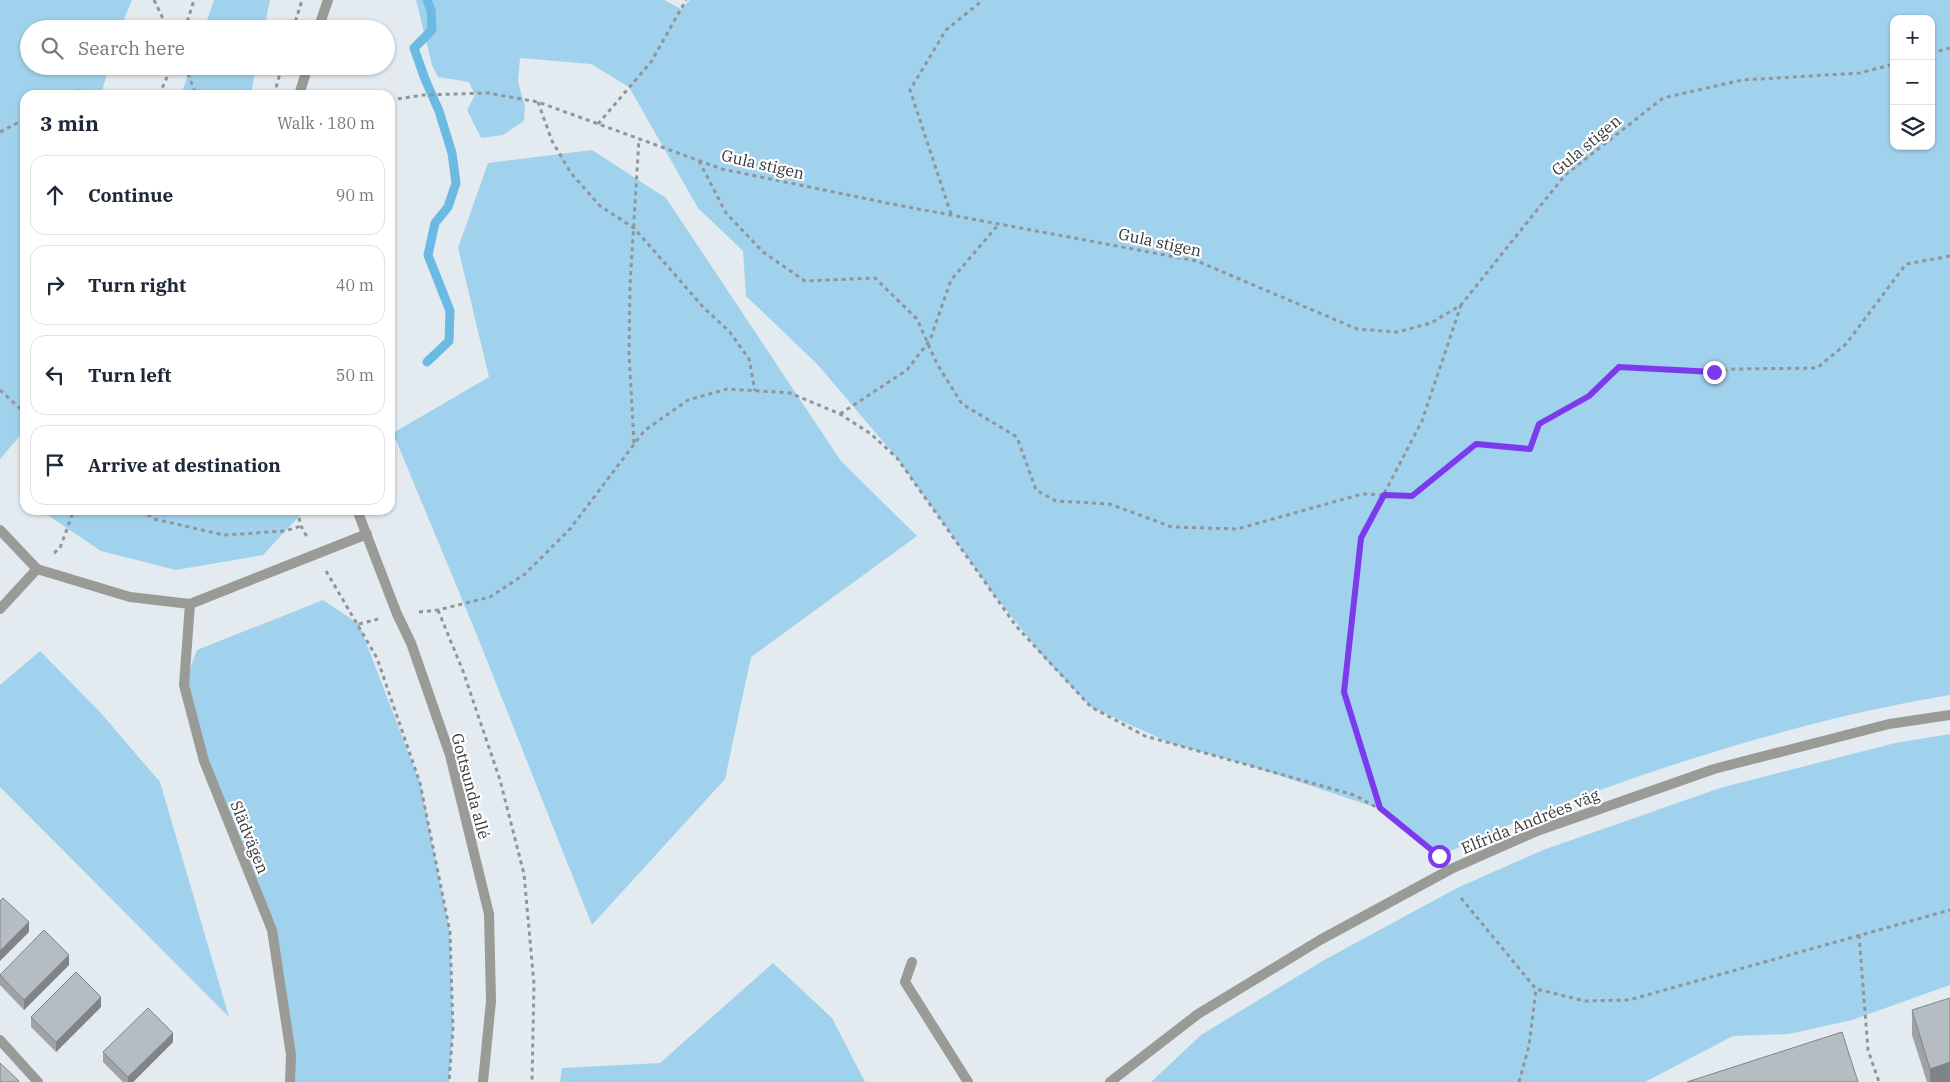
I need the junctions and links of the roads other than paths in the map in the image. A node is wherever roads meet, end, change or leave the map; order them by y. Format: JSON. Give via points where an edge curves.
{"nodes":[{"id":1,"x":326,"y":4,"type":"edge"},
{"id":2,"x":321,"y":20,"type":"edge"},
{"id":3,"x":305,"y":75,"type":"edge"},
{"id":4,"x":301,"y":90,"type":"edge"},
{"id":5,"x":359,"y":515,"type":"edge"},
{"id":6,"x":0,"y":530,"type":"edge"},
{"id":7,"x":367,"y":534,"type":"junction"},
{"id":8,"x":37,"y":569,"type":"junction"},
{"id":9,"x":190,"y":604,"type":"junction"},
{"id":10,"x":0,"y":609,"type":"edge"},
{"id":11,"x":1950,"y":714,"type":"edge"},
{"id":12,"x":912,"y":962,"type":"dead end"},
{"id":13,"x":0,"y":1040,"type":"edge"},
{"id":14,"x":38,"y":1082,"type":"edge"},
{"id":15,"x":290,"y":1082,"type":"edge"},
{"id":16,"x":483,"y":1082,"type":"edge"},
{"id":17,"x":968,"y":1082,"type":"edge"},
{"id":18,"x":1110,"y":1082,"type":"edge"}],
"edges":[{"from":1,"to":2,"type":"street"},
{"from":3,"to":4,"type":"street"},
{"from":5,"to":7,"type":"street","name":"Gottsunda allé"},
{"from":6,"to":8,"type":"street"},
{"from":7,"to":9,"type":"street"},
{"from":7,"to":16,"type":"street","name":"Gottsunda allé","via":[[411,642],[450,755],[489,914],[491,1001]]},
{"from":8,"to":9,"type":"street","via":[[130,597]]},
{"from":8,"to":10,"type":"street"},
{"from":9,"to":15,"type":"street","name":"Slädvägen","via":[[184,686],[204,761],[272,930],[291,1055]]},
{"from":11,"to":18,"type":"street","name":"Elfrida Andrées väg","via":[[1889,724],[1714,769],[1528,835],[1451,869],[1320,940],[1198,1014]]},
{"from":12,"to":17,"type":"street","via":[[905,982]]},
{"from":13,"to":14,"type":"street"}]}
